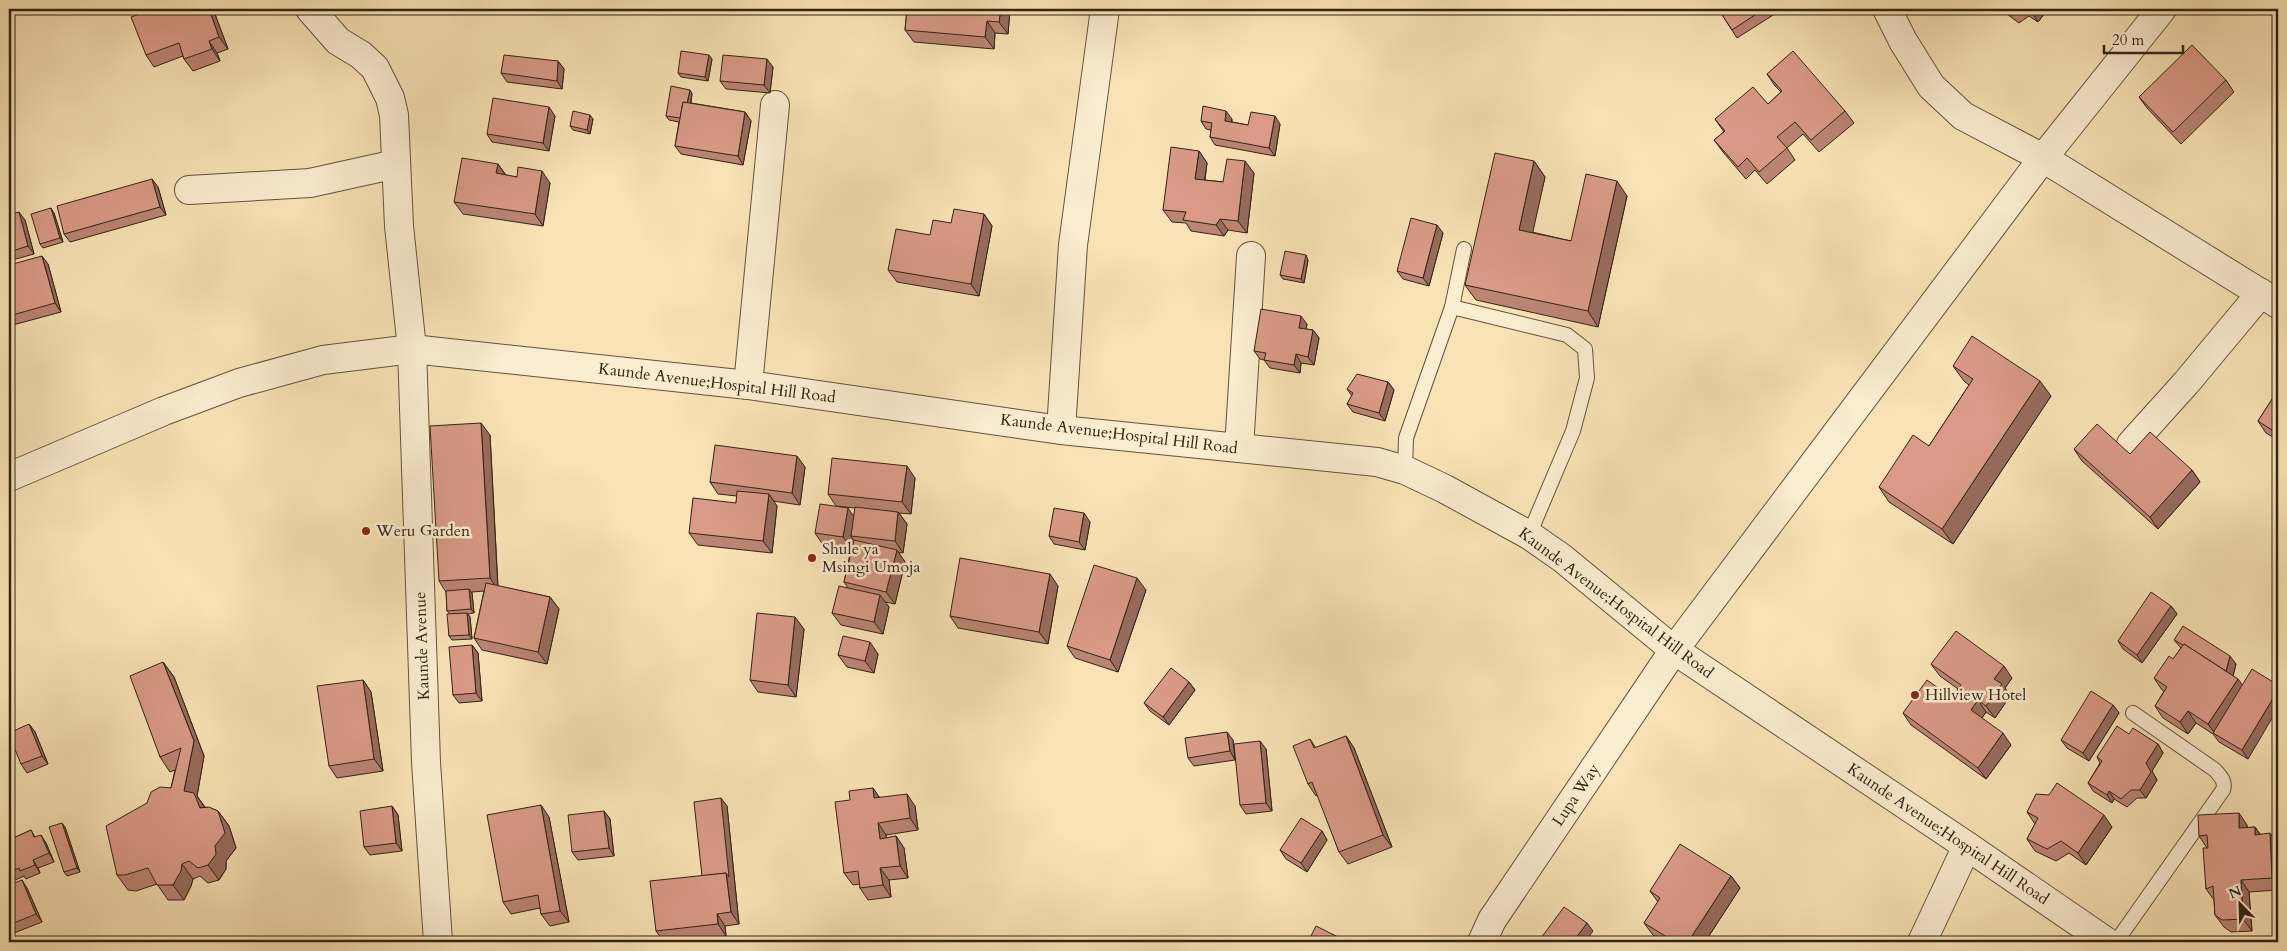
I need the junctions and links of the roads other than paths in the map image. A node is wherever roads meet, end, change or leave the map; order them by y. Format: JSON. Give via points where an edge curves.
{"nodes":[{"id":1,"x":310,"y":9,"type":"edge"},
{"id":2,"x":1105,"y":9,"type":"edge"},
{"id":3,"x":1887,"y":9,"type":"edge"},
{"id":4,"x":2162,"y":9,"type":"edge"},
{"id":5,"x":775,"y":104,"type":"dead end"},
{"id":6,"x":2043,"y":158,"type":"junction"},
{"id":7,"x":396,"y":164,"type":"junction"},
{"id":8,"x":189,"y":190,"type":"dead end"},
{"id":9,"x":1464,"y":249,"type":"dead end"},
{"id":10,"x":1251,"y":256,"type":"dead end"},
{"id":11,"x":2270,"y":298,"type":"edge"},
{"id":12,"x":1452,"y":307,"type":"junction"},
{"id":13,"x":412,"y":349,"type":"junction"},
{"id":14,"x":748,"y":384,"type":"junction"},
{"id":15,"x":1061,"y":430,"type":"junction"},
{"id":16,"x":2131,"y":444,"type":"dead end"},
{"id":17,"x":1239,"y":448,"type":"junction"},
{"id":18,"x":1405,"y":470,"type":"junction"},
{"id":19,"x":9,"y":477,"type":"edge"},
{"id":20,"x":1529,"y":535,"type":"junction"},
{"id":21,"x":1674,"y":650,"type":"junction"},
{"id":22,"x":2133,"y":713,"type":"dead end"},
{"id":23,"x":1967,"y":846,"type":"junction"},
{"id":24,"x":438,"y":942,"type":"edge"},
{"id":25,"x":1482,"y":942,"type":"edge"},
{"id":26,"x":1922,"y":942,"type":"edge"},
{"id":27,"x":2107,"y":942,"type":"edge"},
{"id":28,"x":2116,"y":942,"type":"edge"}],
"edges":[{"from":1,"to":7,"type":"street","name":"Kaunde Avenue","via":[[338,41],[361,55],[380,77],[394,115]]},
{"from":2,"to":15,"type":"street","via":[[1073,245]]},
{"from":3,"to":6,"type":"street","via":[[1931,86],[1963,116]]},
{"from":4,"to":6,"type":"street","name":"Lupa Way"},
{"from":5,"to":14,"type":"street"},
{"from":6,"to":11,"type":"street"},
{"from":6,"to":21,"type":"street","name":"Lupa Way"},
{"from":7,"to":8,"type":"street","via":[[310,183]]},
{"from":7,"to":13,"type":"street","name":"Kaunde Avenue"},
{"from":9,"to":12,"type":"lane"},
{"from":10,"to":17,"type":"street"},
{"from":11,"to":16,"type":"street"},
{"from":12,"to":18,"type":"lane","via":[[1406,438]]},
{"from":12,"to":20,"type":"lane","via":[[1567,335],[1585,350],[1587,378],[1573,431]]},
{"from":13,"to":14,"type":"street","name":"Kaunde Avenue;Hospital Hill Road"},
{"from":13,"to":19,"type":"street","name":"Kaunde Avenue;Hospital Hill Road","via":[[323,360],[239,383]]},
{"from":13,"to":24,"type":"street","name":"Kaunde Avenue","via":[[426,762]]},
{"from":14,"to":15,"type":"street","name":"Kaunde Avenue;Hospital Hill Road"},
{"from":15,"to":17,"type":"street","name":"Kaunde Avenue;Hospital Hill Road"},
{"from":17,"to":18,"type":"street","name":"Kaunde Avenue;Hospital Hill Road","via":[[1377,462]]},
{"from":18,"to":20,"type":"street","name":"Kaunde Avenue;Hospital Hill Road"},
{"from":20,"to":21,"type":"street","name":"Kaunde Avenue;Hospital Hill Road"},
{"from":21,"to":23,"type":"street","name":"Kaunde Avenue;Hospital Hill Road"},
{"from":21,"to":25,"type":"street","name":"Lupa Way","via":[[1492,920]]},
{"from":22,"to":28,"type":"lane","via":[[2215,770],[2225,785]]},
{"from":23,"to":26,"type":"street"},
{"from":23,"to":27,"type":"street","name":"Kaunde Avenue;Hospital Hill Road"}]}
